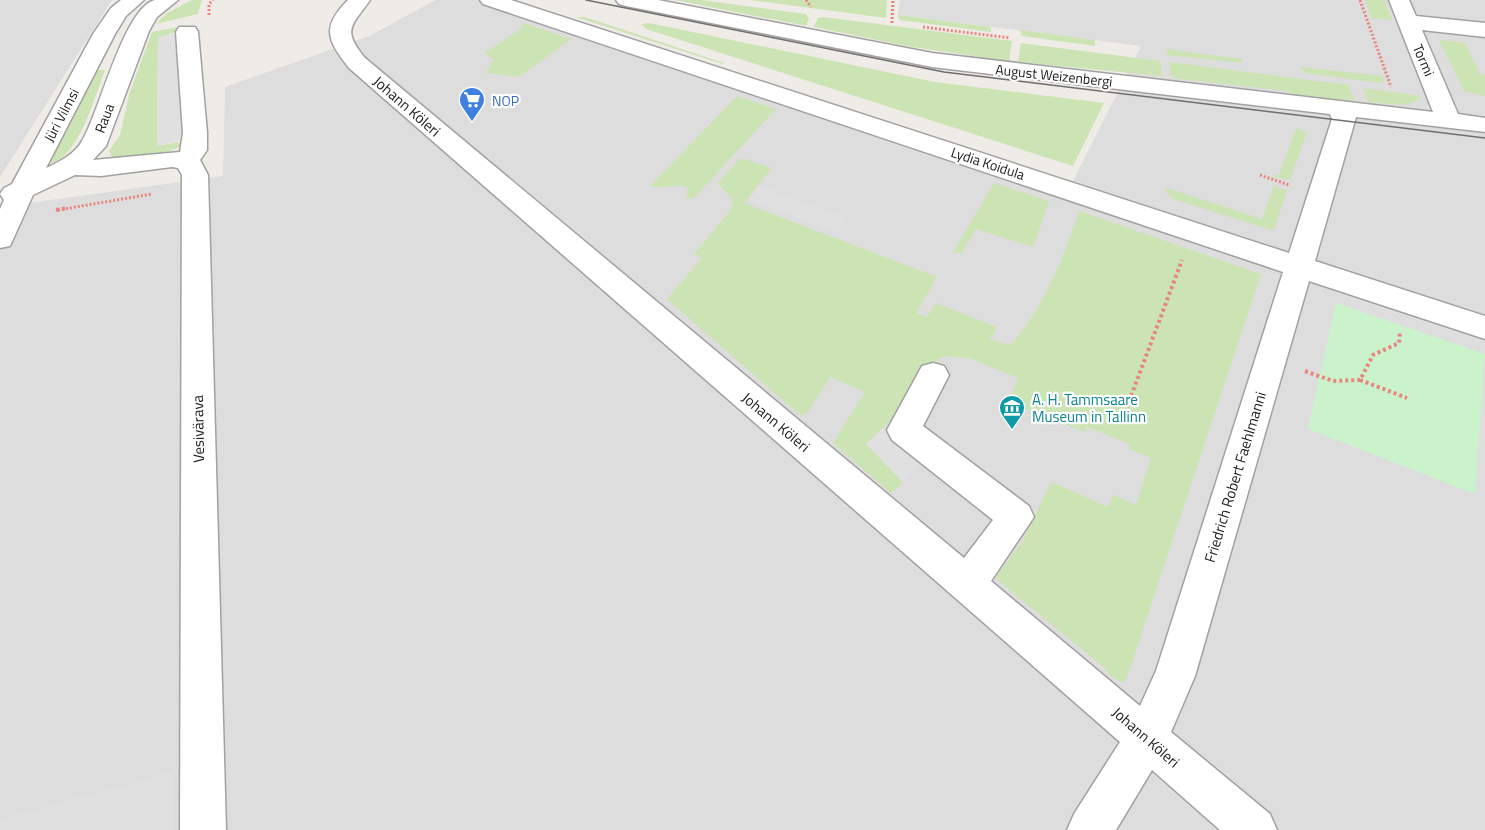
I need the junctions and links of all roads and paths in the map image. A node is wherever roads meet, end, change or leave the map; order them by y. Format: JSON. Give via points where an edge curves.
{"nodes":[{"id":1,"x":134,"y":0,"type":"edge"},
{"id":2,"x":168,"y":0,"type":"edge"},
{"id":3,"x":360,"y":0,"type":"edge"},
{"id":4,"x":490,"y":0,"type":"edge"},
{"id":5,"x":626,"y":0,"type":"edge"},
{"id":6,"x":893,"y":0,"type":"edge"},
{"id":7,"x":1360,"y":0,"type":"edge"},
{"id":8,"x":1399,"y":0,"type":"edge"},
{"id":9,"x":1409,"y":22,"type":"junction"},
{"id":10,"x":892,"y":23,"type":"dead end"},
{"id":11,"x":1485,"y":30,"type":"edge"},
{"id":12,"x":187,"y":32,"type":"dead end"},
{"id":13,"x":1392,"y":87,"type":"dead end"},
{"id":14,"x":1341,"y":109,"type":"junction"},
{"id":15,"x":1448,"y":120,"type":"junction"},
{"id":16,"x":1485,"y":125,"type":"edge"},
{"id":17,"x":72,"y":166,"type":"junction"},
{"id":18,"x":191,"y":174,"type":"junction"},
{"id":19,"x":1260,"y":175,"type":"dead end"},
{"id":20,"x":1293,"y":186,"type":"dead end"},
{"id":21,"x":10,"y":202,"type":"edge"},
{"id":22,"x":1193,"y":231,"type":"junction"},
{"id":23,"x":0,"y":239,"type":"edge"},
{"id":24,"x":1299,"y":267,"type":"junction"},
{"id":25,"x":1401,"y":326,"type":"dead end"},
{"id":26,"x":1485,"y":328,"type":"edge"},
{"id":27,"x":1304,"y":371,"type":"dead end"},
{"id":28,"x":933,"y":375,"type":"dead end"},
{"id":29,"x":1360,"y":380,"type":"junction"},
{"id":30,"x":1407,"y":398,"type":"dead end"},
{"id":31,"x":1127,"y":407,"type":"dead end"},
{"id":32,"x":967,"y":584,"type":"junction"},
{"id":33,"x":1147,"y":738,"type":"junction"},
{"id":34,"x":203,"y":830,"type":"edge"},
{"id":35,"x":1089,"y":830,"type":"edge"},
{"id":36,"x":1254,"y":830,"type":"edge"}],
"edges":[{"from":1,"to":21,"type":"street","name":"Jüri Vilmsi","via":[[118,12],[104,34]]},
{"from":2,"to":17,"type":"street","name":"Raua","via":[[149,13],[138,30],[93,146]]},
{"from":3,"to":32,"type":"street","name":"Johann Köleri","via":[[344,15],[339,28],[341,45],[357,63]]},
{"from":4,"to":22,"type":"street","name":"Lydia Koidula"},
{"from":5,"to":14,"type":"street","name":"August Weizenbergi","via":[[932,60]]},
{"from":6,"to":10,"type":"path"},
{"from":7,"to":13,"type":"path"},
{"from":8,"to":9,"type":"street","name":"Tormi"},
{"from":9,"to":11,"type":"street"},
{"from":9,"to":15,"type":"street","name":"Tormi"},
{"from":12,"to":18,"type":"street","name":"Vesivärava","via":[[195,133]]},
{"from":14,"to":15,"type":"street","name":"August Weizenbergi"},
{"from":14,"to":24,"type":"street","name":"Friedrich Robert Faehlmanni","via":[[1344,119]]},
{"from":15,"to":16,"type":"street","name":"August Weizenbergi"},
{"from":17,"to":18,"type":"street","via":[[92,170],[168,158]]},
{"from":17,"to":21,"type":"street","name":"Raua"},
{"from":18,"to":21,"type":"path"},
{"from":18,"to":34,"type":"street","name":"Vesivärava"},
{"from":19,"to":20,"type":"path"},
{"from":21,"to":23,"type":"street","name":"Jüri Vilmsi"},
{"from":22,"to":24,"type":"street","name":"Lydia Koidula"},
{"from":22,"to":31,"type":"path"},
{"from":24,"to":26,"type":"street","name":"Lydia Koidula"},
{"from":24,"to":33,"type":"street","name":"Friedrich Robert Faehlmanni","via":[[1175,676]]},
{"from":25,"to":29,"type":"path","via":[[1399,343],[1380,349],[1367,359]]},
{"from":27,"to":29,"type":"path","via":[[1333,381]]},
{"from":28,"to":32,"type":"street","via":[[904,429],[1016,517]]},
{"from":29,"to":30,"type":"path"},
{"from":32,"to":33,"type":"street","name":"Johann Köleri"},
{"from":33,"to":35,"type":"street","name":"Friedrich Robert Faehlmanni"},
{"from":33,"to":36,"type":"street","name":"Johann Köleri"}]}
